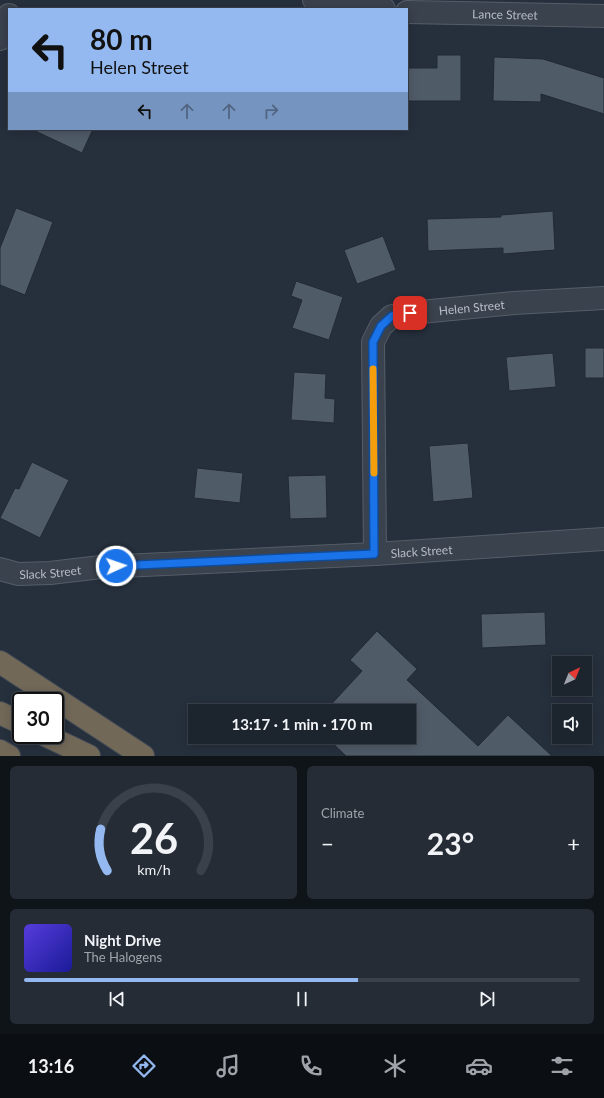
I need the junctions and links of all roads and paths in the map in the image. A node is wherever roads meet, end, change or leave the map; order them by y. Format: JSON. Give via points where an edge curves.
{"nodes":[{"id":1,"x":314,"y":0,"type":"edge"},
{"id":2,"x":376,"y":8,"type":"edge"},
{"id":3,"x":408,"y":12,"type":"edge"},
{"id":4,"x":604,"y":16,"type":"edge"},
{"id":5,"x":8,"y":18,"type":"edge"},
{"id":6,"x":0,"y":39,"type":"edge"},
{"id":7,"x":604,"y":298,"type":"edge"},
{"id":8,"x":604,"y":539,"type":"edge"},
{"id":9,"x":374,"y":554,"type":"junction"},
{"id":10,"x":0,"y":569,"type":"edge"},
{"id":11,"x":0,"y":662,"type":"edge"},
{"id":12,"x":0,"y":713,"type":"edge"},
{"id":13,"x":12,"y":719,"type":"edge"},
{"id":14,"x":64,"y":744,"type":"edge"},
{"id":15,"x":0,"y":751,"type":"edge"},
{"id":16,"x":9,"y":756,"type":"edge"},
{"id":17,"x":89,"y":756,"type":"edge"},
{"id":18,"x":143,"y":756,"type":"edge"}],
"edges":[{"from":1,"to":2,"type":"street"},
{"from":3,"to":4,"type":"street","name":"Lance Street"},
{"from":5,"to":6,"type":"street"},
{"from":7,"to":9,"type":"street","name":"Helen Street","via":[[410,313],[392,316],[381,326],[373,342]]},
{"from":8,"to":9,"type":"street","name":"Slack Street"},
{"from":9,"to":10,"type":"street","name":"Slack Street","via":[[101,567],[50,573],[18,574]]},
{"from":11,"to":18,"type":"highway"},
{"from":12,"to":13,"type":"highway"},
{"from":14,"to":17,"type":"highway"},
{"from":15,"to":16,"type":"highway"}]}
